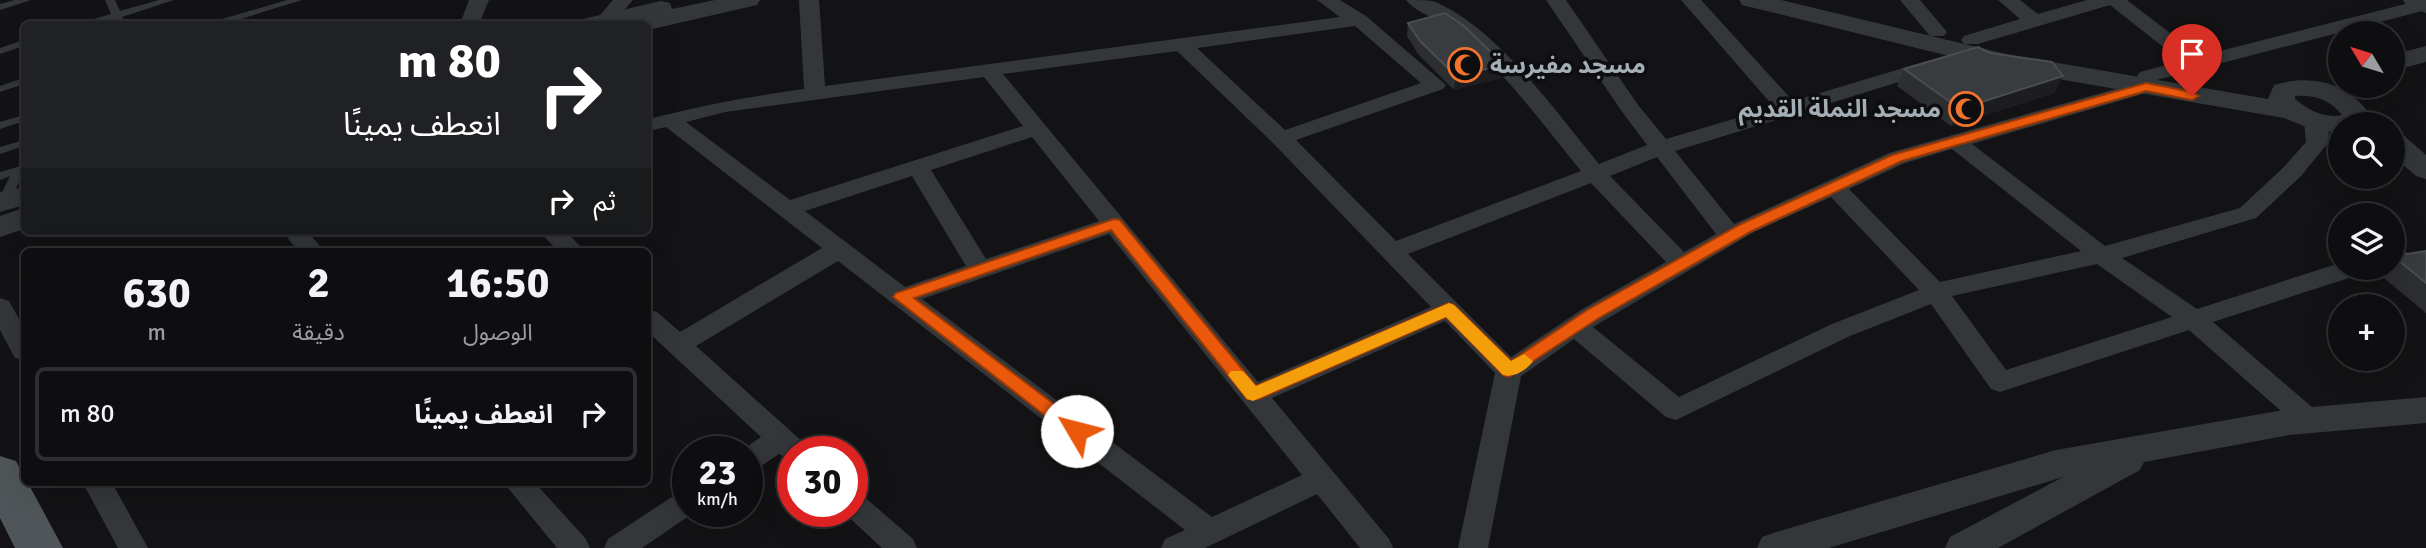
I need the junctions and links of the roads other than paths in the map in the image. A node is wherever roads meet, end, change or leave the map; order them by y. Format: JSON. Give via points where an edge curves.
{"nodes":[{"id":1,"x":26,"y":0,"type":"edge"},
{"id":2,"x":110,"y":0,"type":"edge"},
{"id":3,"x":169,"y":0,"type":"edge"},
{"id":4,"x":296,"y":0,"type":"edge"},
{"id":5,"x":479,"y":0,"type":"edge"},
{"id":6,"x":623,"y":0,"type":"edge"},
{"id":7,"x":693,"y":0,"type":"edge"},
{"id":8,"x":748,"y":0,"type":"edge"},
{"id":9,"x":809,"y":0,"type":"edge"},
{"id":10,"x":1327,"y":0,"type":"edge"},
{"id":11,"x":1444,"y":0,"type":"edge"},
{"id":12,"x":1556,"y":0,"type":"edge"},
{"id":13,"x":1691,"y":0,"type":"edge"},
{"id":14,"x":1751,"y":0,"type":"edge"},
{"id":15,"x":1805,"y":0,"type":"edge"},
{"id":16,"x":1910,"y":0,"type":"edge"},
{"id":17,"x":2008,"y":0,"type":"edge"},
{"id":18,"x":2108,"y":0,"type":"edge"},
{"id":19,"x":2115,"y":0,"type":"edge"},
{"id":20,"x":1419,"y":2,"type":"edge"},
{"id":21,"x":2422,"y":3,"type":"edge"},
{"id":22,"x":0,"y":7,"type":"edge"},
{"id":23,"x":119,"y":20,"type":"edge"},
{"id":24,"x":1359,"y":20,"type":"junction"},
{"id":25,"x":225,"y":21,"type":"edge"},
{"id":26,"x":471,"y":21,"type":"edge"},
{"id":27,"x":600,"y":21,"type":"edge"},
{"id":28,"x":606,"y":21,"type":"edge"},
{"id":29,"x":651,"y":22,"type":"edge"},
{"id":30,"x":2034,"y":22,"type":"junction"},
{"id":31,"x":1937,"y":32,"type":"junction"},
{"id":32,"x":21,"y":44,"type":"edge"},
{"id":33,"x":1181,"y":44,"type":"junction"},
{"id":34,"x":1971,"y":47,"type":"junction"},
{"id":35,"x":0,"y":51,"type":"edge"},
{"id":36,"x":2426,"y":54,"type":"edge"},
{"id":37,"x":2405,"y":60,"type":"edge"},
{"id":38,"x":2196,"y":63,"type":"junction"},
{"id":39,"x":989,"y":70,"type":"junction"},
{"id":40,"x":2147,"y":81,"type":"junction"},
{"id":41,"x":21,"y":82,"type":"edge"},
{"id":42,"x":0,"y":89,"type":"edge"},
{"id":43,"x":815,"y":93,"type":"junction"},
{"id":44,"x":1788,"y":109,"type":"junction"},
{"id":45,"x":2332,"y":109,"type":"edge"},
{"id":46,"x":21,"y":119,"type":"edge"},
{"id":47,"x":658,"y":122,"type":"edge"},
{"id":48,"x":0,"y":126,"type":"edge"},
{"id":49,"x":1037,"y":128,"type":"junction"},
{"id":50,"x":1281,"y":138,"type":"junction"},
{"id":51,"x":1955,"y":142,"type":"junction"},
{"id":52,"x":21,"y":144,"type":"edge"},
{"id":53,"x":1661,"y":148,"type":"junction"},
{"id":54,"x":0,"y":151,"type":"edge"},
{"id":55,"x":2405,"y":152,"type":"edge"},
{"id":56,"x":917,"y":166,"type":"junction"},
{"id":57,"x":2405,"y":166,"type":"edge"},
{"id":58,"x":2426,"y":170,"type":"edge"},
{"id":59,"x":1596,"y":173,"type":"junction"},
{"id":60,"x":2426,"y":176,"type":"edge"},
{"id":61,"x":1833,"y":187,"type":"junction"},
{"id":62,"x":786,"y":209,"type":"junction"},
{"id":63,"x":1114,"y":224,"type":"junction"},
{"id":64,"x":555,"y":235,"type":"edge"},
{"id":65,"x":1731,"y":236,"type":"junction"},
{"id":66,"x":570,"y":248,"type":"edge"},
{"id":67,"x":839,"y":249,"type":"junction"},
{"id":68,"x":1392,"y":251,"type":"junction"},
{"id":69,"x":2101,"y":255,"type":"junction"},
{"id":70,"x":1682,"y":264,"type":"junction"},
{"id":71,"x":981,"y":270,"type":"junction"},
{"id":72,"x":2328,"y":276,"type":"edge"},
{"id":73,"x":1936,"y":293,"type":"junction"},
{"id":74,"x":901,"y":297,"type":"junction"},
{"id":75,"x":0,"y":307,"type":"edge"},
{"id":76,"x":1449,"y":309,"type":"junction"},
{"id":77,"x":2193,"y":319,"type":"junction"},
{"id":78,"x":1575,"y":326,"type":"junction"},
{"id":79,"x":658,"y":333,"type":"edge"},
{"id":80,"x":21,"y":346,"type":"edge"},
{"id":81,"x":1509,"y":371,"type":"junction"},
{"id":82,"x":1253,"y":395,"type":"junction"},
{"id":83,"x":2426,"y":410,"type":"edge"},
{"id":84,"x":2309,"y":420,"type":"junction"},
{"id":85,"x":778,"y":436,"type":"edge"},
{"id":86,"x":2153,"y":446,"type":"junction"},
{"id":87,"x":0,"y":474,"type":"edge"},
{"id":88,"x":1321,"y":479,"type":"junction"},
{"id":89,"x":99,"y":486,"type":"edge"},
{"id":90,"x":521,"y":486,"type":"edge"},
{"id":91,"x":672,"y":512,"type":"edge"},
{"id":92,"x":868,"y":517,"type":"edge"},
{"id":93,"x":1209,"y":532,"type":"junction"},
{"id":94,"x":1978,"y":543,"type":"edge"},
{"id":95,"x":39,"y":548,"type":"edge"},
{"id":96,"x":133,"y":548,"type":"edge"},
{"id":97,"x":575,"y":548,"type":"edge"},
{"id":98,"x":619,"y":548,"type":"edge"},
{"id":99,"x":902,"y":548,"type":"edge"},
{"id":100,"x":1176,"y":548,"type":"edge"},
{"id":101,"x":1378,"y":548,"type":"edge"},
{"id":102,"x":1473,"y":548,"type":"edge"},
{"id":103,"x":1776,"y":548,"type":"edge"}],
"edges":[{"from":1,"to":22,"type":"lane"},
{"from":2,"to":23,"type":"lane"},
{"from":3,"to":23,"type":"lane"},
{"from":4,"to":25,"type":"lane"},
{"from":5,"to":26,"type":"street"},
{"from":6,"to":27,"type":"street"},
{"from":7,"to":28,"type":"street"},
{"from":8,"to":29,"type":"street"},
{"from":9,"to":43,"type":"street"},
{"from":10,"to":24,"type":"street"},
{"from":11,"to":20,"type":"street"},
{"from":12,"to":53,"type":"street"},
{"from":13,"to":44,"type":"street"},
{"from":14,"to":34,"type":"street"},
{"from":15,"to":31,"type":"street"},
{"from":16,"to":31,"type":"street"},
{"from":17,"to":30,"type":"street"},
{"from":18,"to":30,"type":"street"},
{"from":19,"to":38,"type":"street"},
{"from":20,"to":59,"type":"street","via":[[1460,23],[1481,43]]},
{"from":21,"to":38,"type":"street"},
{"from":24,"to":33,"type":"street"},
{"from":24,"to":50,"type":"street","via":[[1436,85]]},
{"from":30,"to":34,"type":"street"},
{"from":31,"to":34,"type":"street"},
{"from":32,"to":35,"type":"lane"},
{"from":33,"to":39,"type":"street"},
{"from":33,"to":50,"type":"street"},
{"from":34,"to":40,"type":"street"},
{"from":34,"to":44,"type":"street"},
{"from":36,"to":37,"type":"street"},
{"from":38,"to":40,"type":"street"},
{"from":39,"to":43,"type":"street"},
{"from":39,"to":49,"type":"street"},
{"from":40,"to":45,"type":"street"},
{"from":40,"to":51,"type":"street"},
{"from":41,"to":42,"type":"lane"},
{"from":43,"to":47,"type":"street","via":[[725,106]]},
{"from":44,"to":53,"type":"street"},
{"from":45,"to":69,"type":"street","via":[[2318,131],[2317,143],[2248,213]]},
{"from":46,"to":48,"type":"lane"},
{"from":47,"to":62,"type":"street"},
{"from":49,"to":56,"type":"street"},
{"from":49,"to":63,"type":"street"},
{"from":50,"to":68,"type":"street"},
{"from":51,"to":61,"type":"street","via":[[1897,158]]},
{"from":51,"to":69,"type":"street"},
{"from":52,"to":54,"type":"lane"},
{"from":53,"to":59,"type":"street"},
{"from":53,"to":65,"type":"street"},
{"from":55,"to":58,"type":"street"},
{"from":56,"to":62,"type":"street"},
{"from":56,"to":71,"type":"street"},
{"from":57,"to":60,"type":"street"},
{"from":59,"to":68,"type":"street"},
{"from":59,"to":70,"type":"street"},
{"from":61,"to":65,"type":"street"},
{"from":61,"to":73,"type":"street"},
{"from":62,"to":67,"type":"street"},
{"from":63,"to":71,"type":"street"},
{"from":63,"to":82,"type":"street"},
{"from":64,"to":66,"type":"street"},
{"from":65,"to":70,"type":"street"},
{"from":67,"to":74,"type":"street"},
{"from":67,"to":79,"type":"street"},
{"from":68,"to":76,"type":"street"},
{"from":69,"to":73,"type":"street"},
{"from":69,"to":77,"type":"street"},
{"from":70,"to":78,"type":"street"},
{"from":71,"to":74,"type":"street"},
{"from":72,"to":77,"type":"street"},
{"from":73,"to":77,"type":"street","via":[[2000,382]]},
{"from":73,"to":78,"type":"street","via":[[1841,330],[1676,410]]},
{"from":74,"to":93,"type":"street"},
{"from":75,"to":80,"type":"street"},
{"from":76,"to":81,"type":"street"},
{"from":76,"to":82,"type":"street"},
{"from":77,"to":84,"type":"street"},
{"from":78,"to":81,"type":"street"},
{"from":79,"to":85,"type":"street"},
{"from":81,"to":102,"type":"street"},
{"from":82,"to":88,"type":"street"},
{"from":83,"to":84,"type":"street"},
{"from":84,"to":86,"type":"street"},
{"from":86,"to":94,"type":"street"},
{"from":86,"to":103,"type":"street","via":[[2056,464]]},
{"from":87,"to":95,"type":"main road"},
{"from":88,"to":93,"type":"street"},
{"from":88,"to":101,"type":"street"},
{"from":89,"to":96,"type":"street"},
{"from":90,"to":97,"type":"street"},
{"from":91,"to":98,"type":"street"},
{"from":92,"to":99,"type":"street"},
{"from":93,"to":100,"type":"street"}]}
